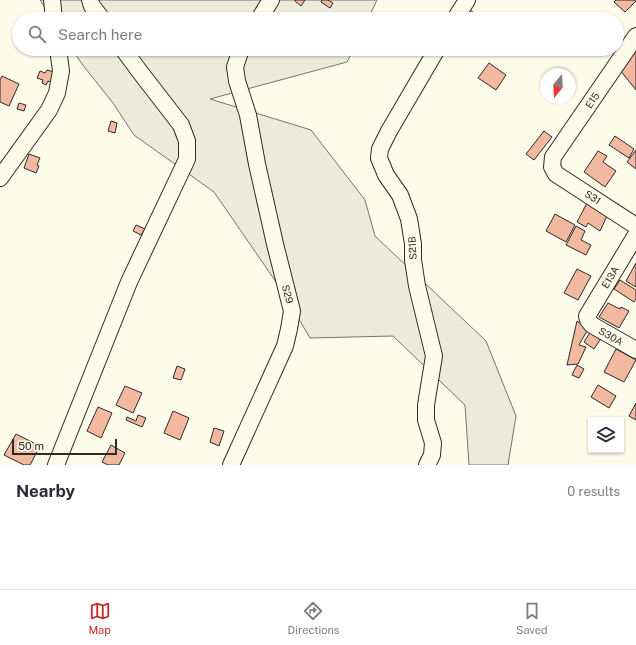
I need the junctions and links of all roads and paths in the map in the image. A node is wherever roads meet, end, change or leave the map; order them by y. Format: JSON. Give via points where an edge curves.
{"nodes":[{"id":1,"x":52,"y":0,"type":"edge"},
{"id":2,"x":90,"y":0,"type":"edge"},
{"id":3,"x":271,"y":0,"type":"edge"},
{"id":4,"x":467,"y":0,"type":"edge"},
{"id":5,"x":53,"y":12,"type":"edge"},
{"id":6,"x":97,"y":12,"type":"edge"},
{"id":7,"x":263,"y":12,"type":"edge"},
{"id":8,"x":459,"y":12,"type":"edge"},
{"id":9,"x":636,"y":36,"type":"edge"},
{"id":10,"x":624,"y":53,"type":"edge"},
{"id":11,"x":59,"y":56,"type":"edge"},
{"id":12,"x":128,"y":56,"type":"edge"},
{"id":13,"x":239,"y":56,"type":"edge"},
{"id":14,"x":433,"y":56,"type":"edge"},
{"id":15,"x":622,"y":56,"type":"edge"},
{"id":16,"x":552,"y":167,"type":"joint"},
{"id":17,"x":0,"y":178,"type":"edge"},
{"id":18,"x":636,"y":226,"type":"edge"},
{"id":19,"x":636,"y":235,"type":"edge"},
{"id":20,"x":588,"y":320,"type":"joint"},
{"id":21,"x":636,"y":350,"type":"edge"},
{"id":22,"x":56,"y":465,"type":"edge"},
{"id":23,"x":231,"y":465,"type":"edge"},
{"id":24,"x":427,"y":465,"type":"edge"}],
"edges":[{"from":1,"to":5,"type":"street"},
{"from":2,"to":6,"type":"street"},
{"from":3,"to":7,"type":"street"},
{"from":4,"to":8,"type":"street"},
{"from":9,"to":10,"type":"street","name":"E15"},
{"from":11,"to":17,"type":"street","via":[[61,71],[57,93],[49,110]]},
{"from":12,"to":22,"type":"street","via":[[181,126],[188,159],[129,282]]},
{"from":13,"to":23,"type":"street","name":"S29","via":[[235,67],[237,81],[248,115],[275,244],[292,310],[285,346]]},
{"from":14,"to":24,"type":"street","name":"S21B","via":[[389,131],[380,149],[379,158],[386,175],[400,195],[409,219],[419,293],[434,356],[426,406],[426,420],[433,444],[432,455]]},
{"from":15,"to":16,"type":"street","name":"E15","via":[[553,157]]},
{"from":16,"to":18,"type":"street","name":"S31","via":[[556,174]]},
{"from":19,"to":20,"type":"street","name":"E13A","via":[[587,316]]},
{"from":20,"to":21,"type":"street","name":"S30A","via":[[592,325]]}]}
